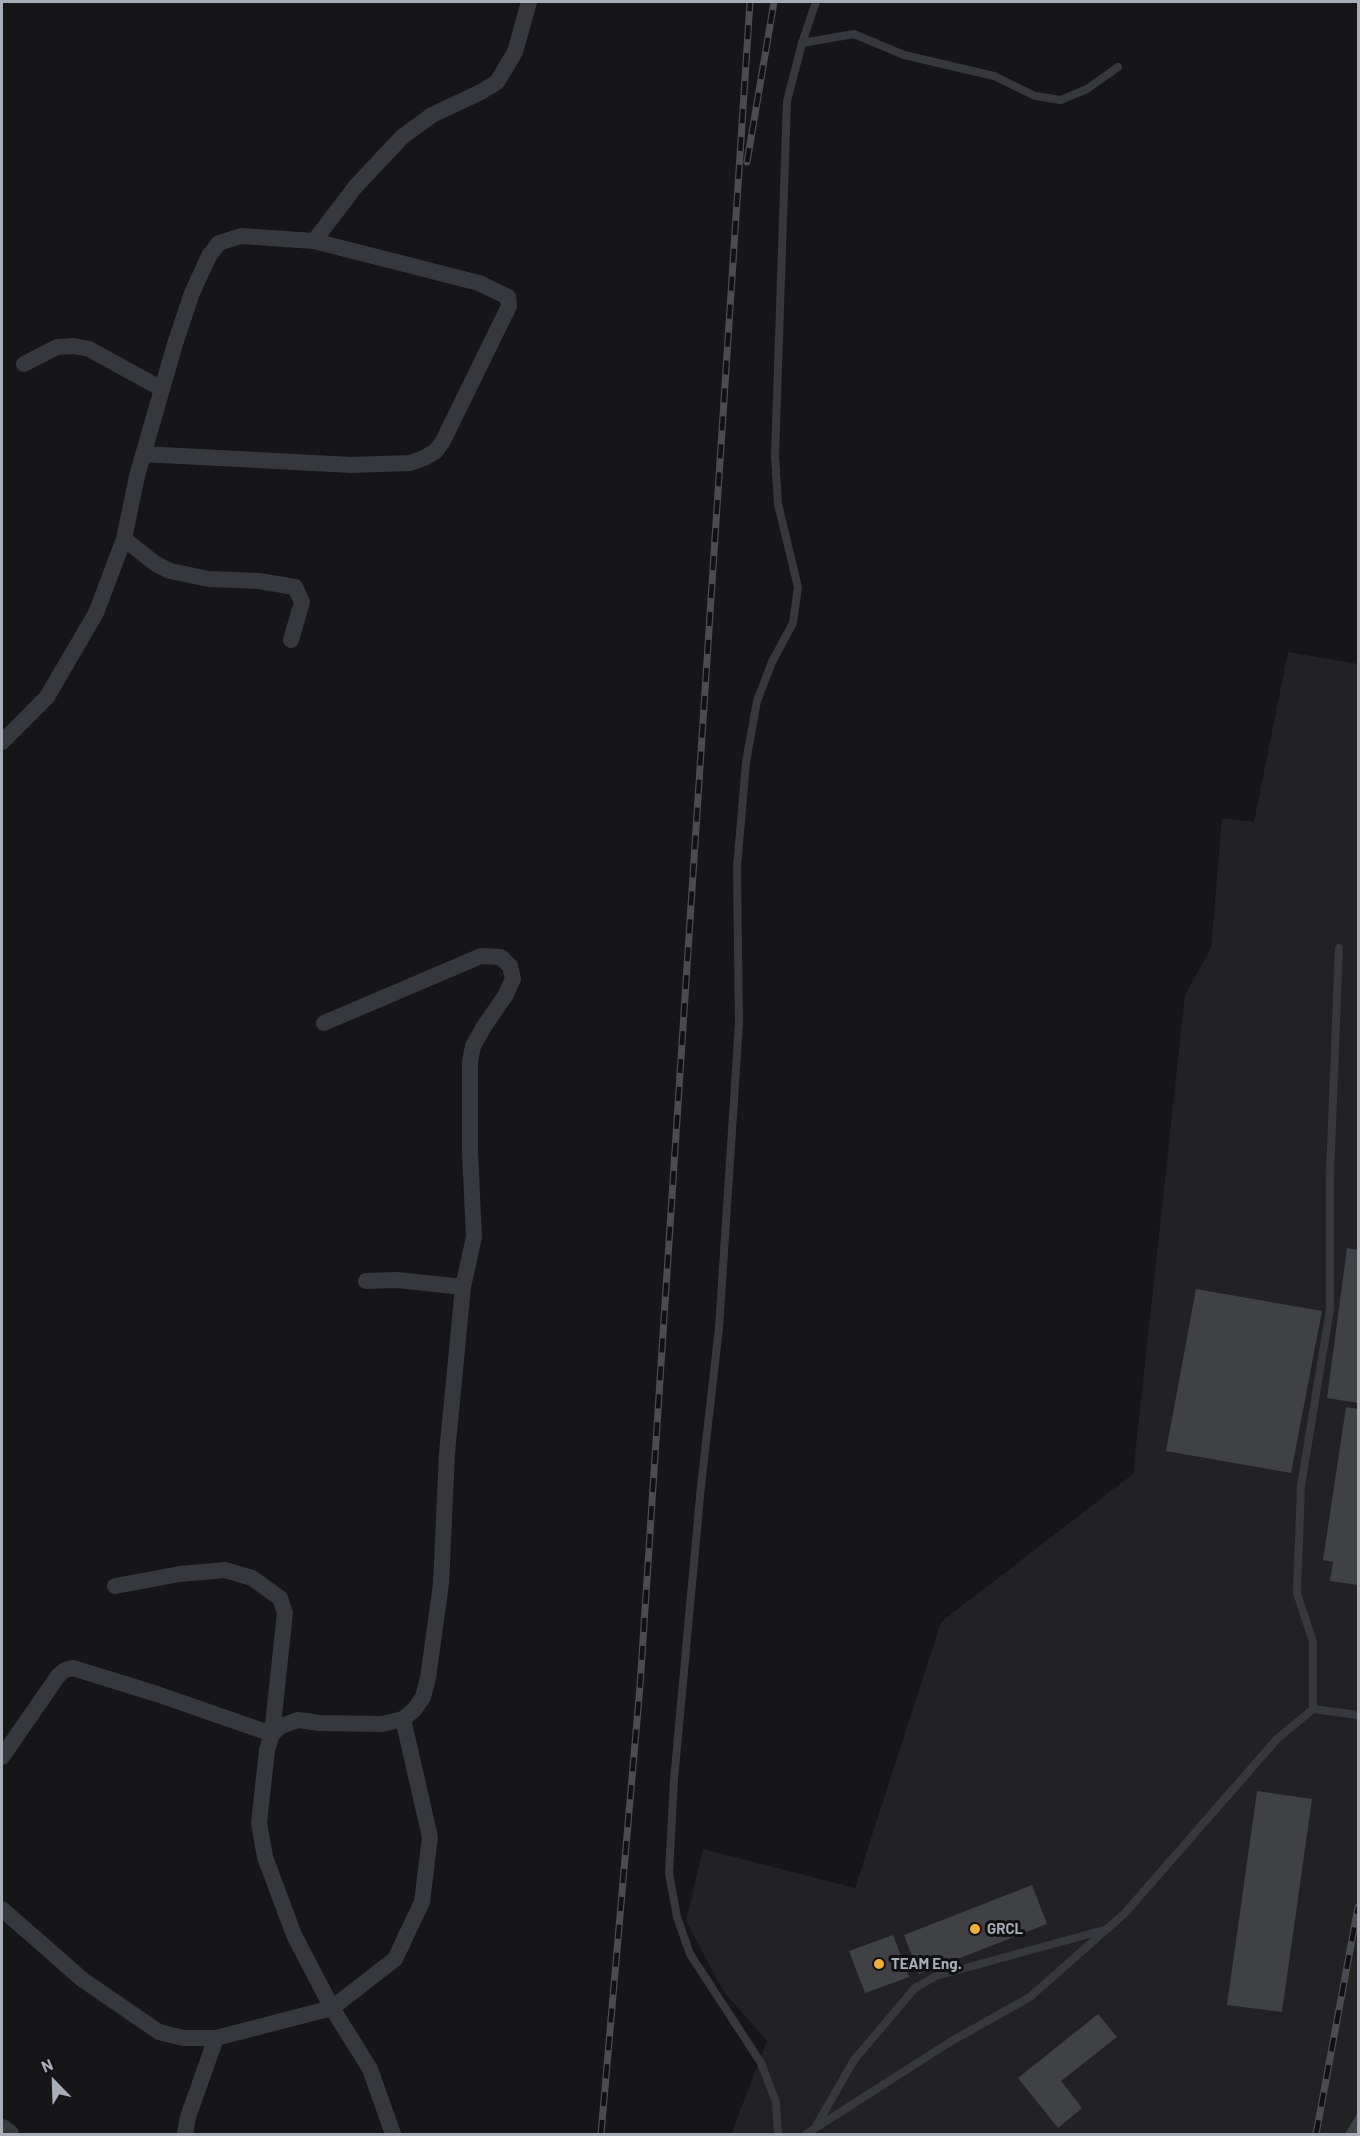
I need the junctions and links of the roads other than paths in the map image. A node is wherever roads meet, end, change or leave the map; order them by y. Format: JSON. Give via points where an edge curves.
{"nodes":[{"id":1,"x":529,"y":2,"type":"edge"},
{"id":2,"x":816,"y":2,"type":"edge"},
{"id":3,"x":802,"y":43,"type":"junction"},
{"id":4,"x":1118,"y":67,"type":"dead end"},
{"id":5,"x":314,"y":241,"type":"junction"},
{"id":6,"x":24,"y":364,"type":"dead end"},
{"id":7,"x":162,"y":390,"type":"junction"},
{"id":8,"x":143,"y":454,"type":"junction"},
{"id":9,"x":123,"y":539,"type":"junction"},
{"id":10,"x":291,"y":640,"type":"dead end"},
{"id":11,"x":2,"y":742,"type":"edge"},
{"id":12,"x":1339,"y":948,"type":"dead end"},
{"id":13,"x":324,"y":1023,"type":"dead end"},
{"id":14,"x":366,"y":1281,"type":"dead end"},
{"id":15,"x":463,"y":1287,"type":"junction"},
{"id":16,"x":115,"y":1586,"type":"dead end"},
{"id":17,"x":1313,"y":1709,"type":"junction"},
{"id":18,"x":1359,"y":1715,"type":"edge"},
{"id":19,"x":403,"y":1719,"type":"junction"},
{"id":20,"x":272,"y":1734,"type":"junction"},
{"id":21,"x":2,"y":1757,"type":"edge"},
{"id":22,"x":2,"y":1909,"type":"edge"},
{"id":23,"x":1106,"y":1929,"type":"junction"},
{"id":24,"x":332,"y":2008,"type":"junction"},
{"id":25,"x":216,"y":2038,"type":"junction"},
{"id":26,"x":2,"y":2129,"type":"edge"},
{"id":27,"x":810,"y":2132,"type":"edge"},
{"id":28,"x":9,"y":2134,"type":"edge"},
{"id":29,"x":185,"y":2134,"type":"edge"},
{"id":30,"x":393,"y":2134,"type":"edge"},
{"id":31,"x":778,"y":2134,"type":"edge"}],
"edges":[{"from":1,"to":5,"type":"street","via":[[515,52],[497,82],[432,115],[402,137],[356,186]]},
{"from":2,"to":3,"type":"lane"},
{"from":3,"to":4,"type":"lane","via":[[854,34],[904,55],[994,76],[1035,96],[1061,100],[1087,89]]},
{"from":3,"to":31,"type":"lane","via":[[788,101],[775,456],[778,504],[798,587],[793,623],[757,700],[746,762],[737,868],[739,1024],[719,1328],[700,1486],[669,1873],[677,1917],[690,1954],[761,2063],[776,2102]]},
{"from":5,"to":7,"type":"street","via":[[242,236],[219,243],[192,293]]},
{"from":5,"to":8,"type":"street","via":[[479,283],[508,297],[509,306],[443,441],[430,454],[410,463],[352,465]]},
{"from":6,"to":7,"type":"street","via":[[57,347],[74,346],[88,349]]},
{"from":7,"to":8,"type":"street"},
{"from":8,"to":9,"type":"street"},
{"from":9,"to":10,"type":"street","via":[[170,571],[208,579],[295,587],[302,602]]},
{"from":9,"to":11,"type":"street","via":[[96,613],[47,697]]},
{"from":12,"to":17,"type":"lane","via":[[1330,1173],[1330,1309],[1301,1486],[1297,1593],[1312,1641]]},
{"from":13,"to":15,"type":"street","via":[[482,956],[501,957],[510,966],[513,979],[506,996],[473,1046],[470,1062],[474,1237]]},
{"from":14,"to":15,"type":"street"},
{"from":15,"to":19,"type":"street","via":[[447,1453],[441,1584],[428,1678],[423,1697]]},
{"from":16,"to":20,"type":"street","via":[[225,1570],[252,1578],[280,1598],[285,1612]]},
{"from":17,"to":18,"type":"lane"},
{"from":17,"to":23,"type":"lane","via":[[1277,1739],[1125,1913]]},
{"from":19,"to":20,"type":"street","via":[[382,1724],[298,1720]]},
{"from":19,"to":24,"type":"street","via":[[430,1837],[422,1902],[394,1959]]},
{"from":20,"to":21,"type":"street","via":[[73,1668],[58,1676]]},
{"from":20,"to":24,"type":"street","via":[[259,1823],[266,1857],[294,1935]]},
{"from":22,"to":25,"type":"street","via":[[82,1980],[159,2032],[183,2038]]},
{"from":23,"to":27,"type":"lane","via":[[1030,1997],[950,2042]]},
{"from":23,"to":27,"type":"lane","via":[[936,1976],[915,1988],[854,2060]]},
{"from":24,"to":25,"type":"street"},
{"from":24,"to":30,"type":"street","via":[[370,2069]]},
{"from":25,"to":29,"type":"street"},
{"from":26,"to":28,"type":"street"}]}
